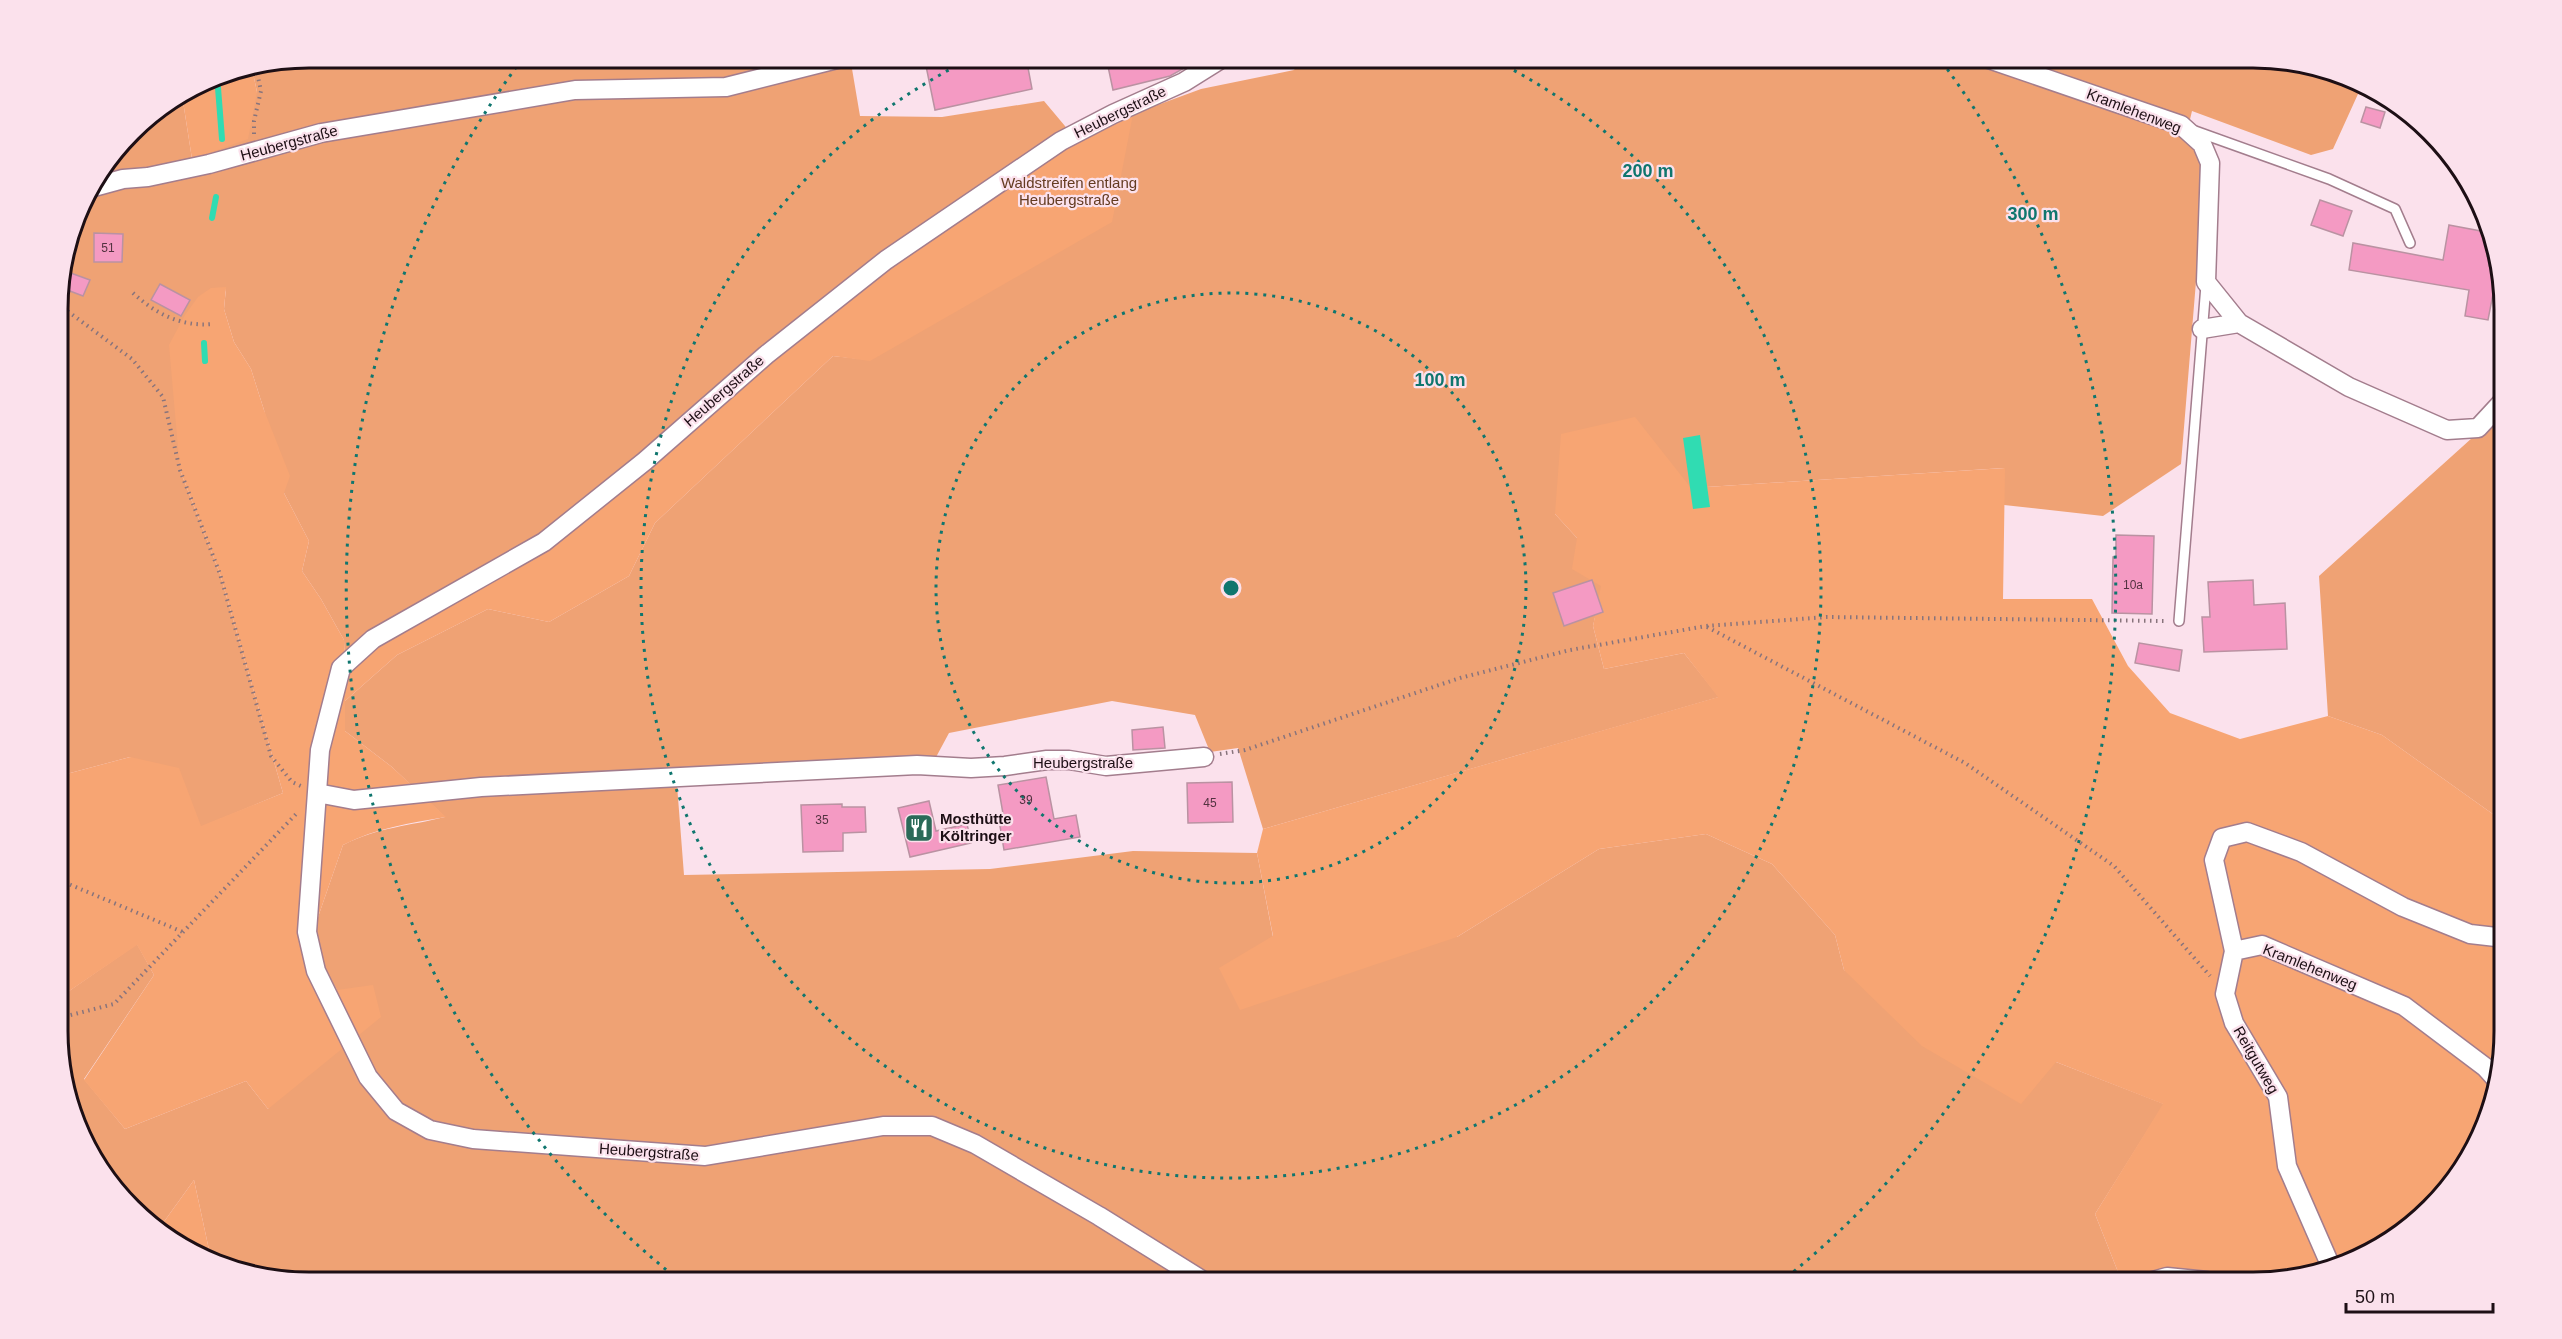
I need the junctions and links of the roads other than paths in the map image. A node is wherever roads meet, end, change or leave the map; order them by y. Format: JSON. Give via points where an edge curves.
{"nodes":[{"id":1,"x":801,"y":68,"type":"edge"},
{"id":2,"x":1206,"y":68,"type":"edge"},
{"id":3,"x":2015,"y":68,"type":"edge"},
{"id":4,"x":2181,"y":125,"type":"junction"},
{"id":5,"x":102,"y":185,"type":"edge"},
{"id":6,"x":2410,"y":243,"type":"dead end"},
{"id":7,"x":2206,"y":282,"type":"junction"},
{"id":8,"x":2239,"y":323,"type":"junction"},
{"id":9,"x":2202,"y":329,"type":"junction"},
{"id":10,"x":2494,"y":411,"type":"edge"},
{"id":11,"x":2179,"y":621,"type":"road end"},
{"id":12,"x":1204,"y":757,"type":"road end"},
{"id":13,"x":317,"y":794,"type":"junction"},
{"id":14,"x":2494,"y":937,"type":"edge"},
{"id":15,"x":2234,"y":951,"type":"junction"},
{"id":16,"x":2491,"y":1073,"type":"edge"},
{"id":17,"x":2328,"y":1260,"type":"edge"},
{"id":18,"x":1188,"y":1272,"type":"edge"}],
"edges":[{"from":1,"to":5,"type":"street","name":"Heubergstraße","via":[[726,87],[575,90],[321,133],[253,153]]},
{"from":2,"to":13,"type":"street","name":"Heubergstraße","via":[[1061,141],[886,260],[766,355],[645,461],[544,542],[372,639],[341,668],[320,750]]},
{"from":3,"to":4,"type":"street","name":"Kramlehenweg"},
{"from":4,"to":6,"type":"lane","via":[[2329,179],[2395,209]]},
{"from":4,"to":7,"type":"street","name":"Kramlehenweg","via":[[2202,144],[2210,163]]},
{"from":7,"to":8,"type":"street"},
{"from":7,"to":9,"type":"lane"},
{"from":8,"to":9,"type":"street"},
{"from":8,"to":10,"type":"street","via":[[2349,387],[2447,430],[2478,428]]},
{"from":9,"to":11,"type":"lane"},
{"from":12,"to":13,"type":"street","name":"Heubergstraße","via":[[1106,766],[1047,760],[970,768],[917,765],[493,786],[354,800]]},
{"from":13,"to":18,"type":"street","name":"Heubergstraße","via":[[307,932],[316,971],[368,1077],[396,1111],[430,1130],[473,1139],[705,1156],[883,1126],[932,1126],[975,1144]]},
{"from":14,"to":15,"type":"street","via":[[2470,934],[2403,907],[2301,852],[2247,832],[2223,838],[2214,860]]},
{"from":15,"to":16,"type":"street","name":"Kramlehenweg","via":[[2262,945],[2404,1006]]},
{"from":15,"to":17,"type":"street","name":"Reitgutweg","via":[[2225,994],[2234,1023],[2278,1097],[2288,1166]]}]}
